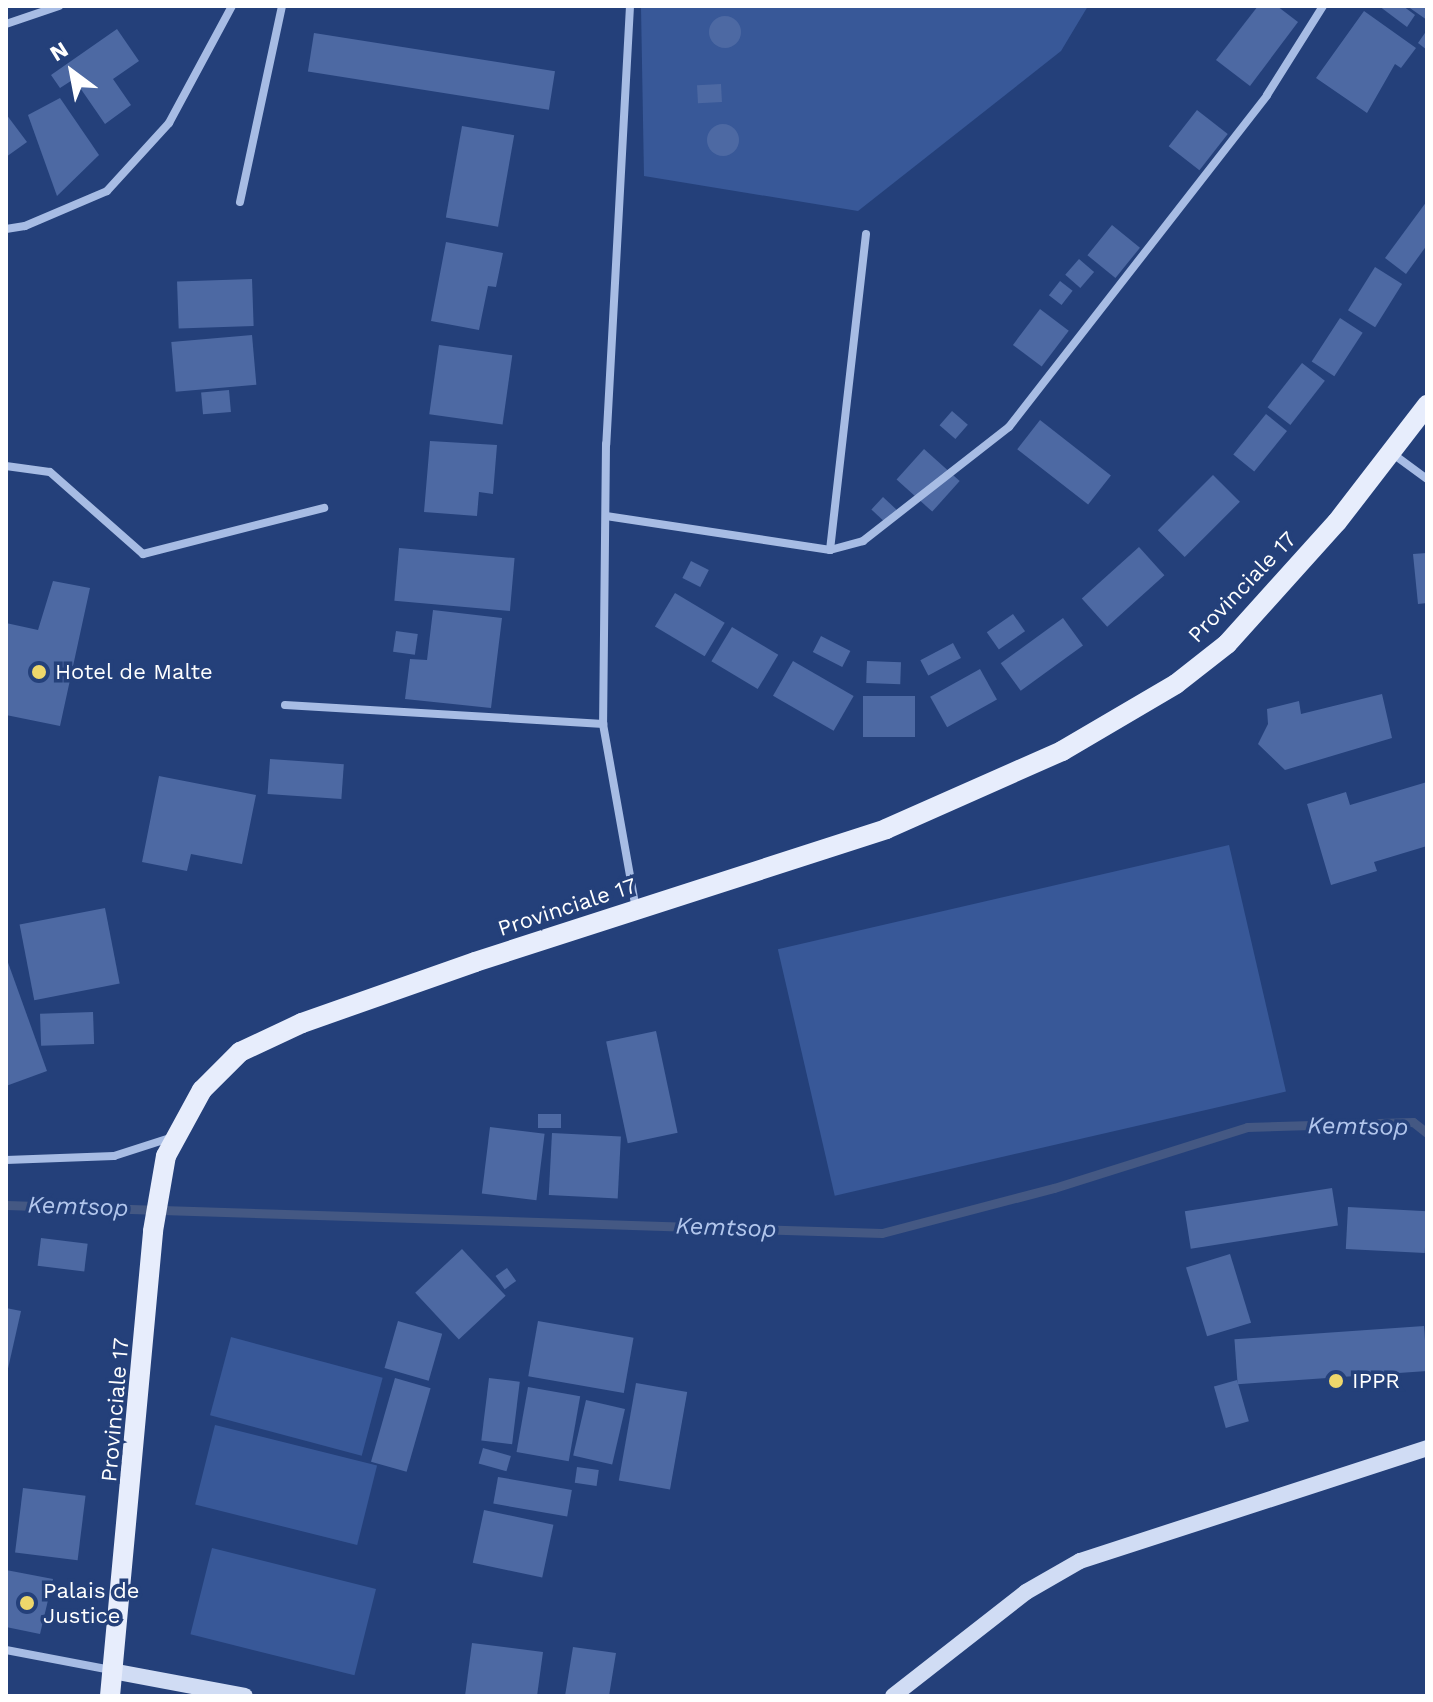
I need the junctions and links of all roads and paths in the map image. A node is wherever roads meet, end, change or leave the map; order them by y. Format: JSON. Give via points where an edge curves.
{"nodes":[{"id":1,"x":59,"y":6,"type":"edge"},
{"id":2,"x":232,"y":6,"type":"edge"},
{"id":3,"x":282,"y":6,"type":"edge"},
{"id":4,"x":630,"y":6,"type":"edge"},
{"id":5,"x":1323,"y":6,"type":"edge"},
{"id":6,"x":6,"y":24,"type":"edge"},
{"id":7,"x":240,"y":202,"type":"dead end"},
{"id":8,"x":6,"y":229,"type":"edge"},
{"id":9,"x":866,"y":234,"type":"dead end"},
{"id":10,"x":1427,"y":405,"type":"edge"},
{"id":11,"x":1393,"y":454,"type":"junction"},
{"id":12,"x":6,"y":466,"type":"edge"},
{"id":13,"x":1427,"y":478,"type":"edge"},
{"id":14,"x":324,"y":508,"type":"dead end"},
{"id":15,"x":606,"y":516,"type":"junction"},
{"id":16,"x":830,"y":550,"type":"junction"},
{"id":17,"x":285,"y":705,"type":"dead end"},
{"id":18,"x":603,"y":724,"type":"junction"},
{"id":19,"x":636,"y":910,"type":"junction"},
{"id":20,"x":173,"y":1137,"type":"junction"},
{"id":21,"x":6,"y":1160,"type":"edge"},
{"id":22,"x":1427,"y":1448,"type":"edge"},
{"id":23,"x":6,"y":1650,"type":"edge"},
{"id":24,"x":112,"y":1671,"type":"junction"},
{"id":25,"x":110,"y":1696,"type":"edge"},
{"id":26,"x":245,"y":1696,"type":"edge"},
{"id":27,"x":893,"y":1696,"type":"edge"}],
"edges":[{"from":1,"to":6,"type":"street"},
{"from":2,"to":8,"type":"street","via":[[169,123],[107,191]]},
{"from":3,"to":7,"type":"street"},
{"from":4,"to":15,"type":"street"},
{"from":5,"to":16,"type":"street","via":[[1267,95],[1009,427],[863,541]]},
{"from":9,"to":16,"type":"street"},
{"from":10,"to":11,"type":"main road","name":"Provinciale 17"},
{"from":11,"to":13,"type":"street"},
{"from":11,"to":19,"type":"main road","name":"Provinciale 17","via":[[1277,593],[1227,644],[1128,714],[1062,751],[886,829]]},
{"from":12,"to":14,"type":"street","via":[[50,472],[143,554]]},
{"from":15,"to":16,"type":"street"},
{"from":15,"to":18,"type":"street"},
{"from":17,"to":18,"type":"street"},
{"from":18,"to":19,"type":"street"},
{"from":19,"to":20,"type":"main road","name":"Provinciale 17","via":[[302,1023],[240,1052],[202,1090]]},
{"from":20,"to":21,"type":"street","via":[[114,1156]]},
{"from":20,"to":24,"type":"main road","name":"Provinciale 17","via":[[153,1231]]},
{"from":22,"to":27,"type":"main road","via":[[1080,1561],[1026,1592]]},
{"from":23,"to":24,"type":"street"},
{"from":24,"to":25,"type":"main road","name":"Provinciale 17"},
{"from":24,"to":26,"type":"main road"}]}
